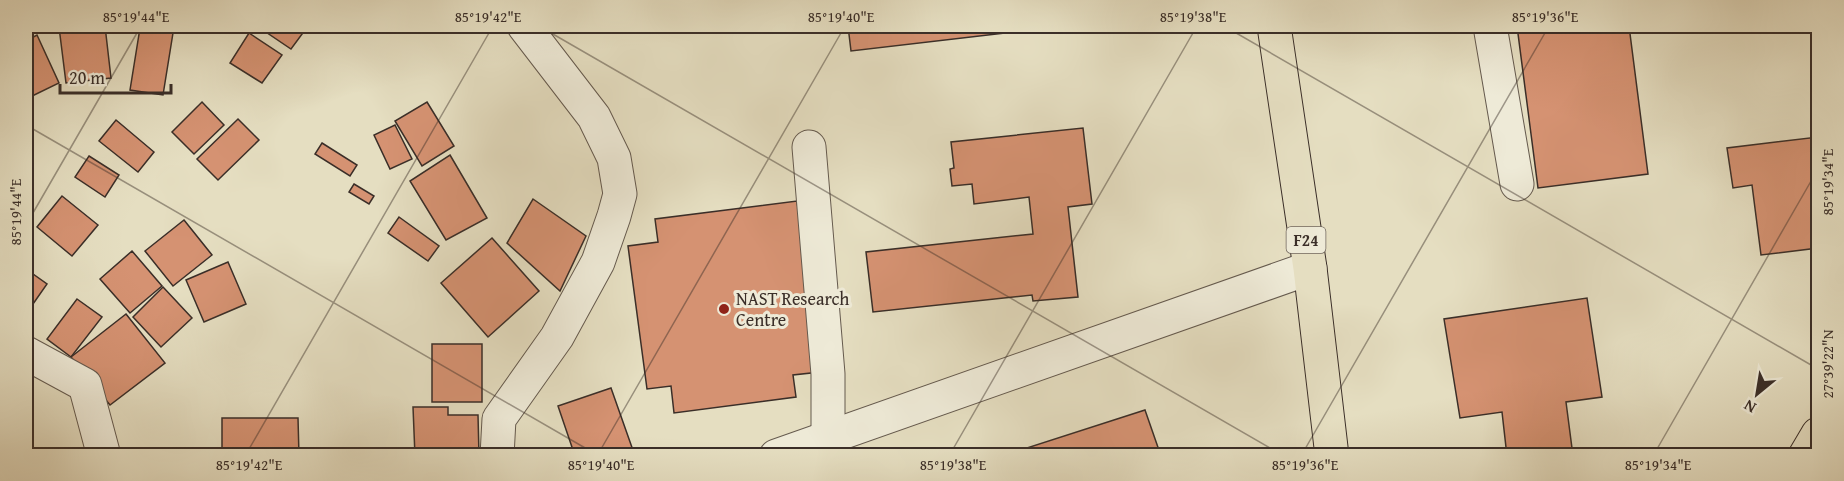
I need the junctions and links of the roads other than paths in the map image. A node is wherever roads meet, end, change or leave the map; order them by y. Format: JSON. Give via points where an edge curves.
{"nodes":[{"id":1,"x":524,"y":26,"type":"edge"},
{"id":2,"x":1274,"y":26,"type":"edge"},
{"id":3,"x":1490,"y":26,"type":"edge"},
{"id":4,"x":808,"y":147,"type":"dead end"},
{"id":5,"x":1517,"y":184,"type":"dead end"},
{"id":6,"x":1310,"y":268,"type":"junction"},
{"id":7,"x":26,"y":353,"type":"edge"},
{"id":8,"x":1818,"y":434,"type":"edge"},
{"id":9,"x":828,"y":437,"type":"junction"},
{"id":10,"x":104,"y":456,"type":"edge"},
{"id":11,"x":497,"y":456,"type":"edge"},
{"id":12,"x":776,"y":456,"type":"edge"},
{"id":13,"x":1332,"y":456,"type":"edge"},
{"id":14,"x":1805,"y":456,"type":"edge"}],
"edges":[{"from":1,"to":11,"type":"street","via":[[594,117],[614,158],[620,194],[593,271],[557,337],[500,419]]},
{"from":2,"to":6,"type":"main road","number":"F24"},
{"from":3,"to":5,"type":"street"},
{"from":4,"to":9,"type":"street","via":[[828,374]]},
{"from":6,"to":9,"type":"street"},
{"from":6,"to":13,"type":"main road","number":"F24"},
{"from":7,"to":10,"type":"street","via":[[85,385]]},
{"from":8,"to":14,"type":"main road"},
{"from":9,"to":12,"type":"street"}]}
